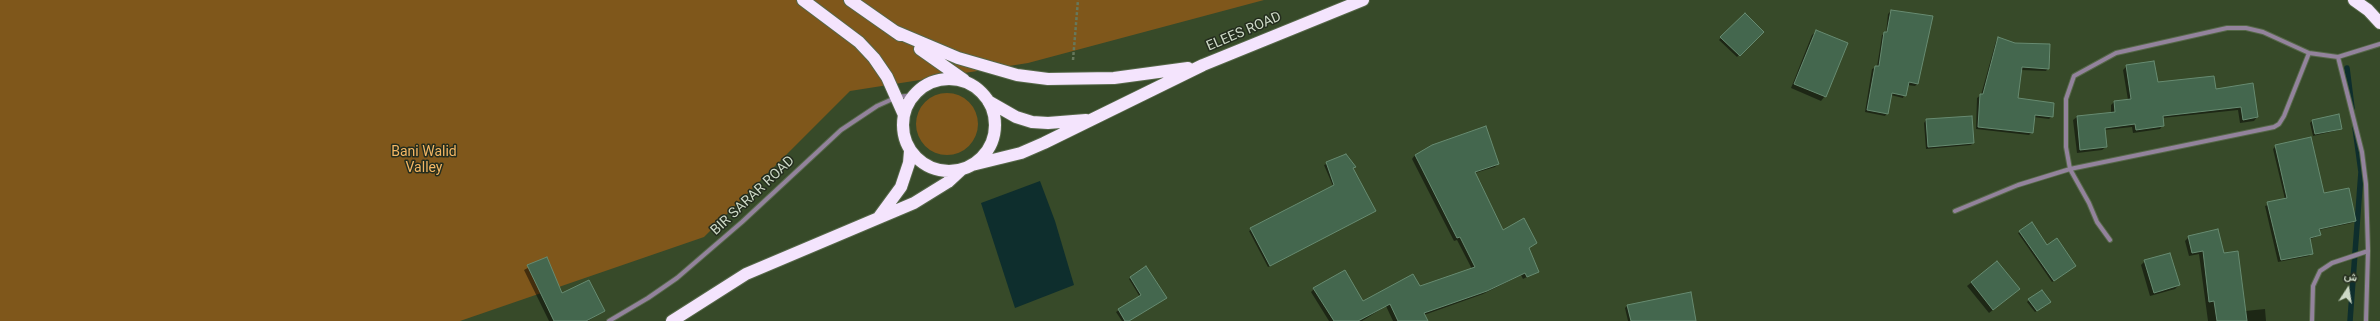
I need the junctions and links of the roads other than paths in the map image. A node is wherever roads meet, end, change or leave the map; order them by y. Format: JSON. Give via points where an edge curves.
{"nodes":[{"id":1,"x":803,"y":0,"type":"edge"},
{"id":2,"x":1363,"y":0,"type":"edge"},
{"id":3,"x":2354,"y":0,"type":"edge"},
{"id":4,"x":853,"y":2,"type":"edge"},
{"id":5,"x":2380,"y":23,"type":"edge"},
{"id":6,"x":894,"y":31,"type":"junction"},
{"id":7,"x":2380,"y":44,"type":"edge"},
{"id":8,"x":2309,"y":53,"type":"junction"},
{"id":9,"x":2338,"y":57,"type":"junction"},
{"id":10,"x":1203,"y":65,"type":"junction"},
{"id":11,"x":966,"y":82,"type":"junction"},
{"id":12,"x":914,"y":95,"type":"junction"},
{"id":13,"x":897,"y":97,"type":"junction"},
{"id":14,"x":988,"y":101,"type":"junction"},
{"id":15,"x":904,"y":115,"type":"junction"},
{"id":16,"x":1089,"y":120,"type":"junction"},
{"id":17,"x":910,"y":151,"type":"junction"},
{"id":18,"x":967,"y":167,"type":"junction"},
{"id":19,"x":2070,"y":169,"type":"junction"},
{"id":20,"x":1955,"y":211,"type":"dead end"},
{"id":21,"x":878,"y":218,"type":"junction"},
{"id":22,"x":2110,"y":240,"type":"dead end"},
{"id":23,"x":2368,"y":251,"type":"junction"},
{"id":24,"x":609,"y":321,"type":"edge"},
{"id":25,"x":672,"y":321,"type":"edge"},
{"id":26,"x":2312,"y":321,"type":"edge"},
{"id":27,"x":2366,"y":321,"type":"edge"}],
"edges":[{"from":1,"to":13,"type":"highway","via":[[841,28],[874,58]]},
{"from":2,"to":10,"type":"highway","name":"ELEES ROAD"},
{"from":3,"to":5,"type":"highway"},
{"from":4,"to":6,"type":"highway"},
{"from":6,"to":10,"type":"highway","via":[[958,58],[1017,75],[1048,79],[1080,80],[1138,76]]},
{"from":6,"to":11,"type":"highway"},
{"from":7,"to":9,"type":"street"},
{"from":8,"to":9,"type":"street"},
{"from":8,"to":19,"type":"street","via":[[2284,116],[2274,127]]},
{"from":8,"to":19,"type":"street","via":[[2263,32],[2246,28],[2227,28],[2116,53],[2074,76],[2066,99],[2066,147]]},
{"from":9,"to":23,"type":"street","via":[[2362,152],[2366,184]]},
{"from":10,"to":16,"type":"highway"},
{"from":11,"to":12,"type":"highway","via":[[938,80]]},
{"from":11,"to":14,"type":"highway","via":[[982,93]]},
{"from":12,"to":13,"type":"street","name":"BIR SARAR ROAD"},
{"from":12,"to":15,"type":"highway"},
{"from":13,"to":15,"type":"highway"},
{"from":13,"to":24,"type":"street","name":"BIR SARAR ROAD","via":[[860,116],[841,130],[687,270],[648,298]]},
{"from":14,"to":16,"type":"highway","via":[[1016,117],[1032,122]]},
{"from":14,"to":18,"type":"highway","via":[[994,114],[995,129],[991,143],[983,156]]},
{"from":15,"to":17,"type":"highway","via":[[903,134]]},
{"from":16,"to":18,"type":"highway","via":[[1038,146]]},
{"from":17,"to":18,"type":"highway","via":[[920,161],[933,168],[948,171]]},
{"from":17,"to":21,"type":"highway","via":[[900,187]]},
{"from":18,"to":21,"type":"highway","via":[[931,193]]},
{"from":19,"to":20,"type":"street","via":[[2018,185]]},
{"from":19,"to":22,"type":"street","via":[[2097,222]]},
{"from":21,"to":25,"type":"highway","via":[[746,274]]},
{"from":23,"to":26,"type":"street","via":[[2332,263],[2320,271],[2313,286]]},
{"from":23,"to":27,"type":"street"}]}
